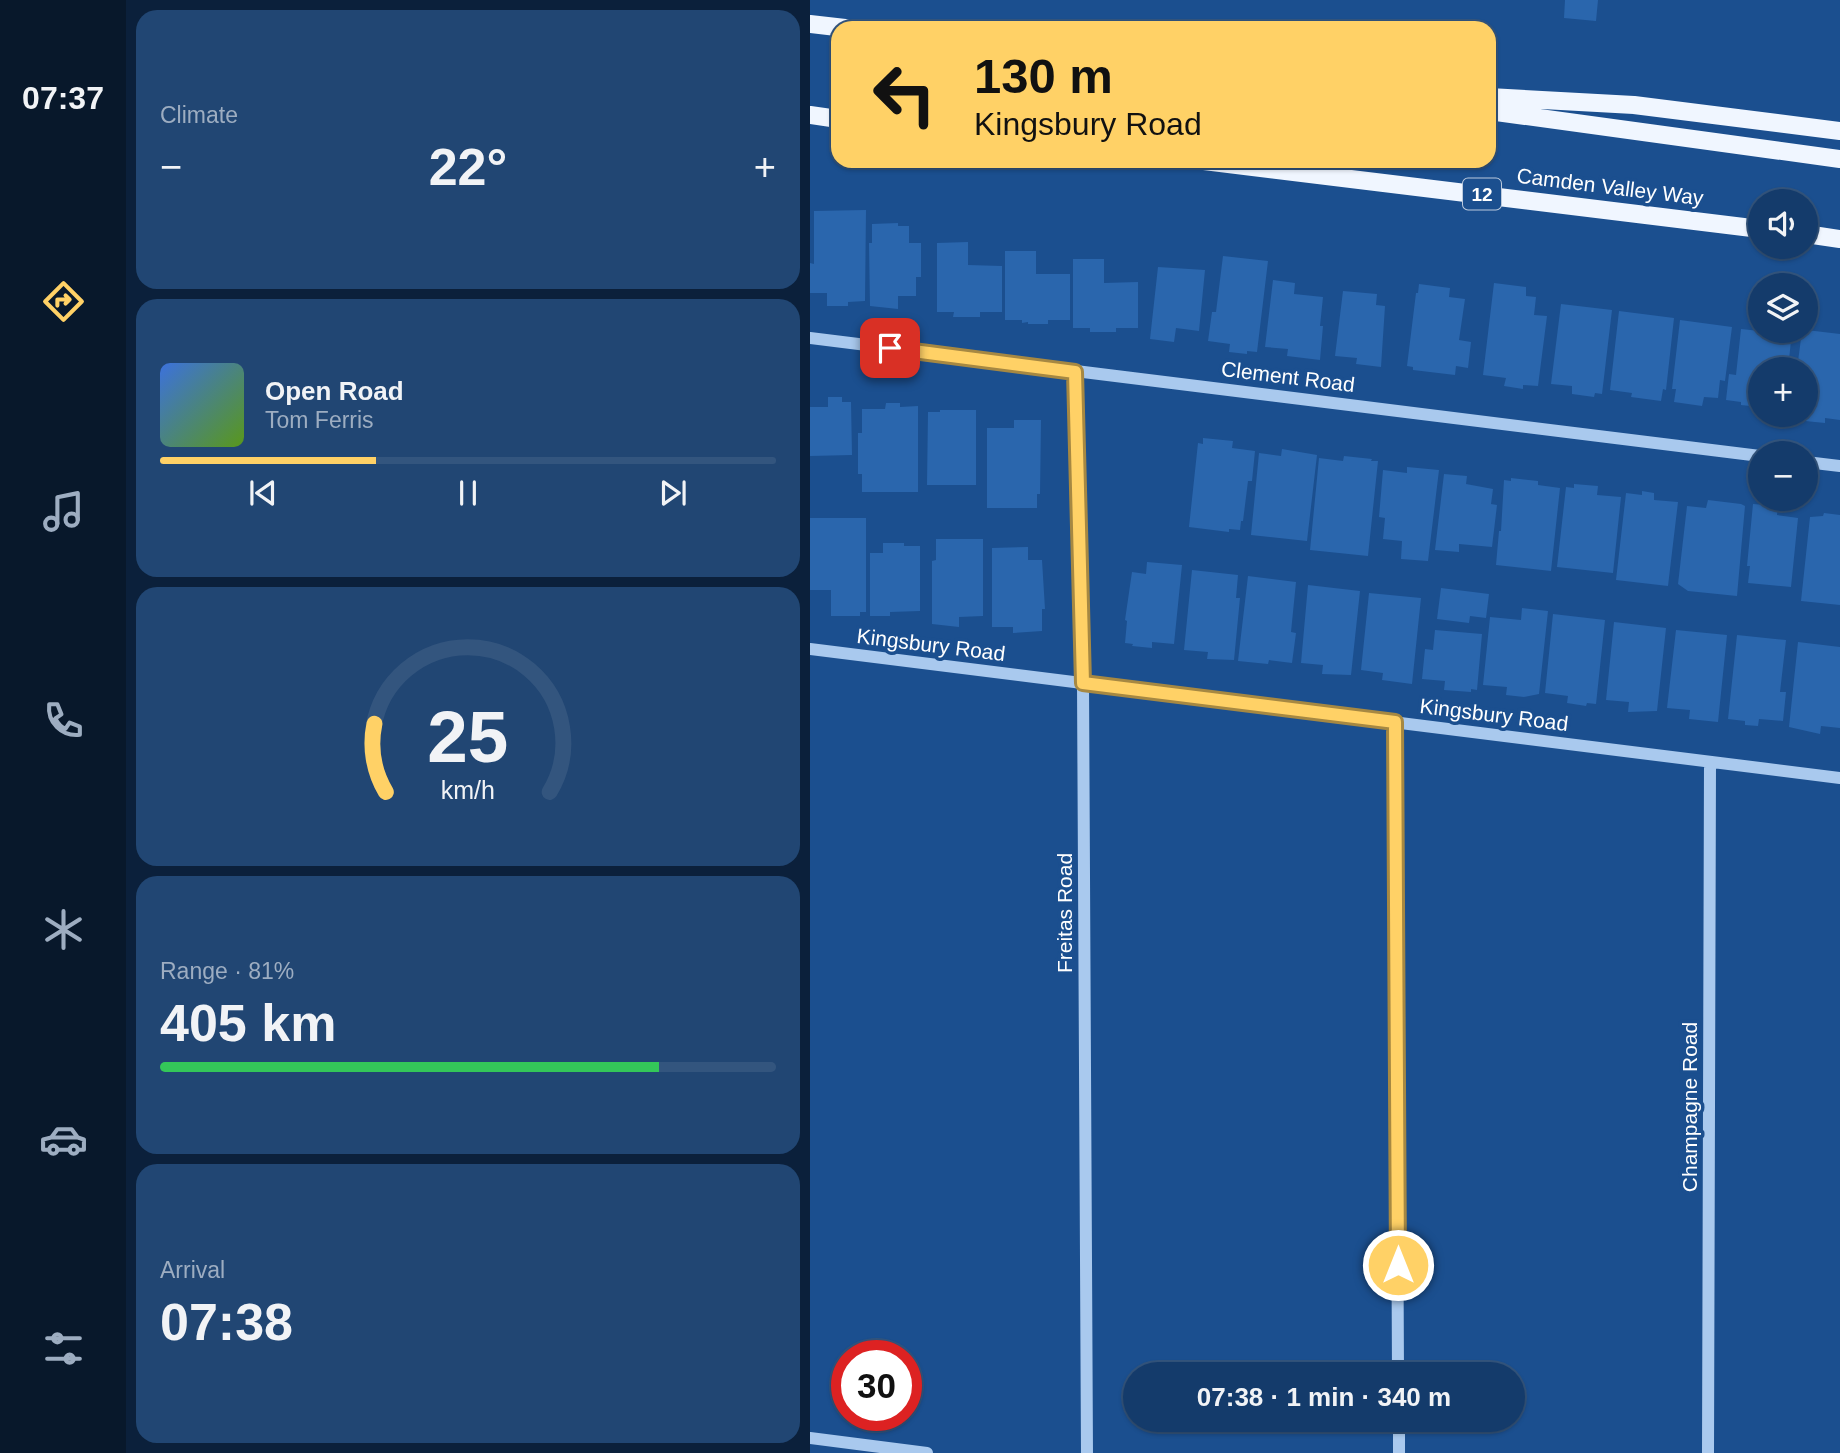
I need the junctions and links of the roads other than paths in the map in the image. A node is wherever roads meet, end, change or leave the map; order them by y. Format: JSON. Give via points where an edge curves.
{"nodes":[{"id":1,"x":810,"y":24,"type":"edge"},
{"id":2,"x":831,"y":26,"type":"edge"},
{"id":3,"x":1496,"y":97,"type":"edge"},
{"id":4,"x":1496,"y":112,"type":"edge"},
{"id":5,"x":810,"y":115,"type":"edge"},
{"id":6,"x":831,"y":118,"type":"edge"},
{"id":7,"x":1840,"y":131,"type":"edge"},
{"id":8,"x":1840,"y":159,"type":"edge"},
{"id":9,"x":1261,"y":168,"type":"edge"},
{"id":10,"x":1748,"y":228,"type":"edge"},
{"id":11,"x":1818,"y":236,"type":"edge"},
{"id":12,"x":1840,"y":239,"type":"edge"},
{"id":13,"x":810,"y":338,"type":"edge"},
{"id":14,"x":1075,"y":372,"type":"junction"},
{"id":15,"x":1748,"y":454,"type":"edge"},
{"id":16,"x":1818,"y":463,"type":"edge"},
{"id":17,"x":1840,"y":466,"type":"edge"},
{"id":18,"x":810,"y":649,"type":"edge"},
{"id":19,"x":1083,"y":683,"type":"junction"},
{"id":20,"x":1395,"y":722,"type":"junction"},
{"id":21,"x":1710,"y":762,"type":"junction"},
{"id":22,"x":1840,"y":778,"type":"edge"},
{"id":23,"x":1398,"y":1362,"type":"edge"},
{"id":24,"x":1399,"y":1432,"type":"edge"},
{"id":25,"x":810,"y":1438,"type":"edge"},
{"id":26,"x":927,"y":1453,"type":"edge"},
{"id":27,"x":1087,"y":1453,"type":"edge"},
{"id":28,"x":1399,"y":1453,"type":"edge"},
{"id":29,"x":1708,"y":1453,"type":"edge"}],
"edges":[{"from":1,"to":2,"type":"main road"},
{"from":3,"to":7,"type":"main road","via":[[1634,105]]},
{"from":4,"to":8,"type":"main road"},
{"from":5,"to":6,"type":"main road"},
{"from":9,"to":10,"type":"main road","name":"Camden Valley Way","number":"12"},
{"from":11,"to":12,"type":"main road"},
{"from":13,"to":14,"type":"street","name":"Clement Road"},
{"from":14,"to":15,"type":"street","name":"Clement Road"},
{"from":14,"to":19,"type":"street","name":"Freitas Road"},
{"from":16,"to":17,"type":"street"},
{"from":18,"to":19,"type":"street","name":"Kingsbury Road"},
{"from":19,"to":20,"type":"street","name":"Kingsbury Road"},
{"from":19,"to":27,"type":"street","name":"Freitas Road"},
{"from":20,"to":21,"type":"street","name":"Kingsbury Road"},
{"from":20,"to":23,"type":"street"},
{"from":21,"to":22,"type":"street","name":"Kingsbury Road"},
{"from":21,"to":29,"type":"street","name":"Champagne Road"},
{"from":24,"to":28,"type":"street"},
{"from":25,"to":26,"type":"street"}]}
